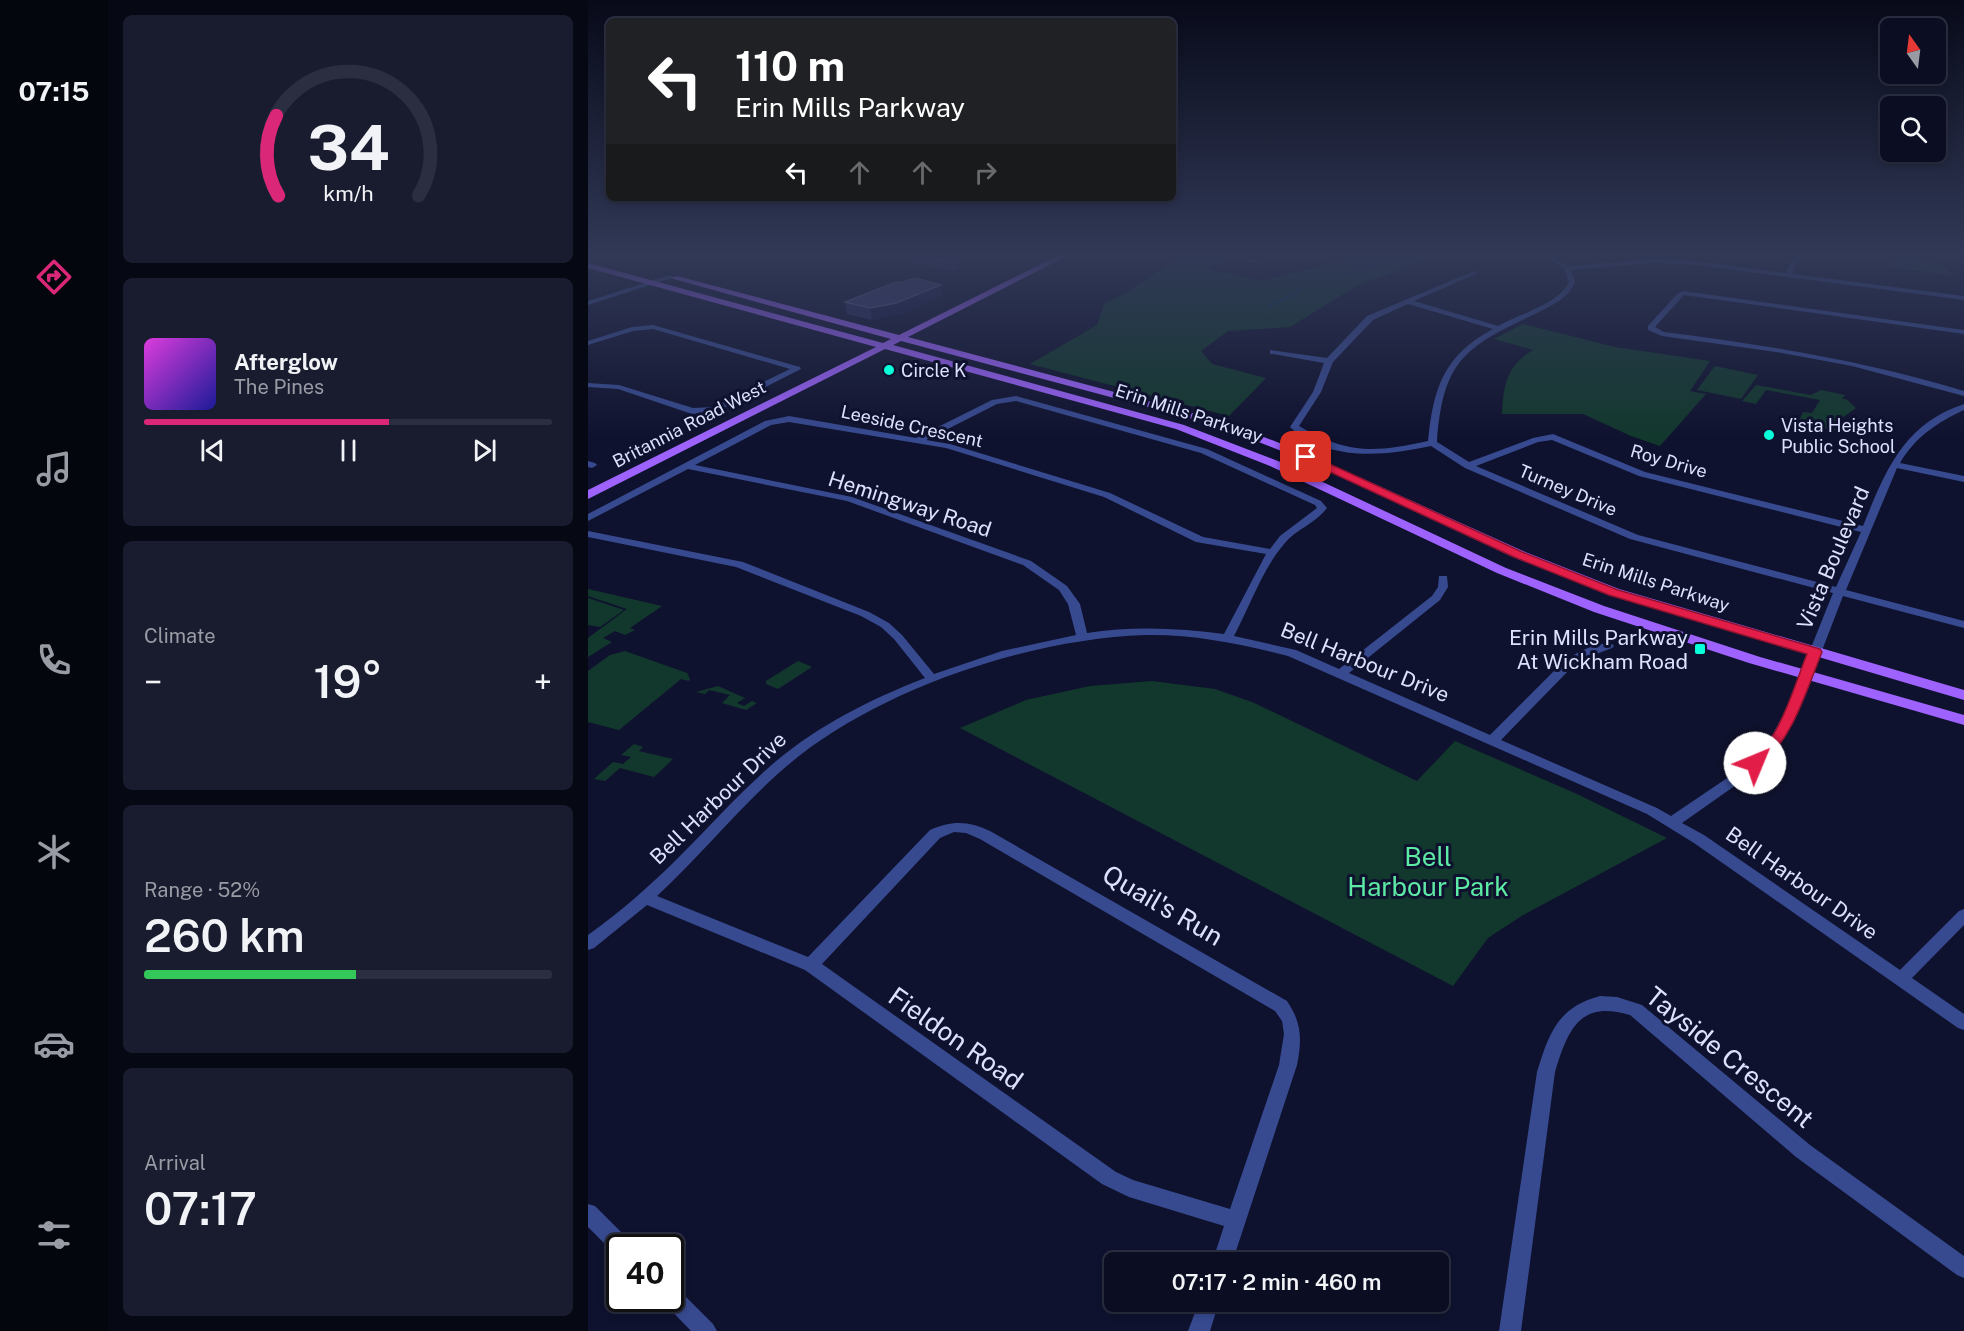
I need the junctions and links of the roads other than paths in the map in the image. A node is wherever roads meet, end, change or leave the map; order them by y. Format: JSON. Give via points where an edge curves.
{"nodes":[{"id":1,"x":769,"y":315,"type":"edge"},
{"id":2,"x":814,"y":315,"type":"edge"},
{"id":3,"x":932,"y":315,"type":"edge"},
{"id":4,"x":947,"y":315,"type":"edge"},
{"id":5,"x":1377,"y":315,"type":"edge"},
{"id":6,"x":1454,"y":315,"type":"edge"},
{"id":7,"x":1524,"y":315,"type":"edge"},
{"id":8,"x":1662,"y":315,"type":"edge"},
{"id":9,"x":1839,"y":315,"type":"edge"},
{"id":10,"x":914,"y":324,"type":"junction"},
{"id":11,"x":926,"y":326,"type":"junction"},
{"id":12,"x":1499,"y":328,"type":"junction"},
{"id":13,"x":870,"y":330,"type":"junction"},
{"id":14,"x":1964,"y":332,"type":"edge"},
{"id":15,"x":890,"y":336,"type":"junction"},
{"id":16,"x":902,"y":339,"type":"junction"},
{"id":17,"x":588,"y":343,"type":"edge"},
{"id":18,"x":874,"y":344,"type":"junction"},
{"id":19,"x":886,"y":347,"type":"junction"},
{"id":20,"x":942,"y":349,"type":"junction"},
{"id":21,"x":1273,"y":352,"type":"dead end"},
{"id":22,"x":910,"y":353,"type":"junction"},
{"id":23,"x":864,"y":358,"type":"junction"},
{"id":24,"x":1329,"y":361,"type":"junction"},
{"id":25,"x":588,"y":385,"type":"edge"},
{"id":26,"x":807,"y":385,"type":"junction"},
{"id":27,"x":1964,"y":394,"type":"edge"},
{"id":28,"x":1964,"y":407,"type":"edge"},
{"id":29,"x":917,"y":441,"type":"junction"},
{"id":30,"x":1432,"y":443,"type":"junction"},
{"id":31,"x":1896,"y":465,"type":"junction"},
{"id":32,"x":687,"y":466,"type":"junction"},
{"id":33,"x":1468,"y":466,"type":"junction"},
{"id":34,"x":1964,"y":479,"type":"edge"},
{"id":35,"x":588,"y":495,"type":"edge"},
{"id":36,"x":588,"y":518,"type":"edge"},
{"id":37,"x":1866,"y":530,"type":"junction"},
{"id":38,"x":588,"y":534,"type":"edge"},
{"id":39,"x":1272,"y":552,"type":"junction"},
{"id":40,"x":1443,"y":578,"type":"dead end"},
{"id":41,"x":1839,"y":592,"type":"junction"},
{"id":42,"x":1964,"y":625,"type":"edge"},
{"id":43,"x":1082,"y":635,"type":"junction"},
{"id":44,"x":1228,"y":637,"type":"junction"},
{"id":45,"x":1608,"y":646,"type":"dead end"},
{"id":46,"x":1815,"y":652,"type":"junction"},
{"id":47,"x":1342,"y":673,"type":"junction"},
{"id":48,"x":1806,"y":674,"type":"junction"},
{"id":49,"x":932,"y":679,"type":"junction"},
{"id":50,"x":1964,"y":695,"type":"edge"},
{"id":51,"x":1964,"y":720,"type":"edge"},
{"id":52,"x":1493,"y":740,"type":"junction"},
{"id":53,"x":1673,"y":822,"type":"junction"},
{"id":54,"x":646,"y":898,"type":"junction"},
{"id":55,"x":1964,"y":915,"type":"edge"},
{"id":56,"x":588,"y":944,"type":"edge"},
{"id":57,"x":811,"y":965,"type":"junction"},
{"id":58,"x":1900,"y":979,"type":"junction"},
{"id":59,"x":1964,"y":1023,"type":"edge"},
{"id":60,"x":588,"y":1213,"type":"edge"},
{"id":61,"x":1235,"y":1220,"type":"junction"},
{"id":62,"x":609,"y":1234,"type":"edge"},
{"id":63,"x":1225,"y":1252,"type":"edge"},
{"id":64,"x":1964,"y":1268,"type":"edge"},
{"id":65,"x":684,"y":1309,"type":"edge"},
{"id":66,"x":1206,"y":1312,"type":"edge"},
{"id":67,"x":706,"y":1331,"type":"edge"},
{"id":68,"x":1199,"y":1331,"type":"edge"},
{"id":69,"x":1510,"y":1331,"type":"edge"}],
"edges":[{"from":1,"to":18,"type":"main road","name":"Erin Mills Parkway"},
{"from":2,"to":13,"type":"main road","name":"Erin Mills Parkway"},
{"from":3,"to":10,"type":"main road","name":"Britannia Road West"},
{"from":4,"to":11,"type":"main road","name":"Britannia Road West"},
{"from":5,"to":24,"type":"street"},
{"from":6,"to":12,"type":"street"},
{"from":7,"to":12,"type":"street"},
{"from":8,"to":27,"type":"street","via":[[1651,328],[1662,334],[1857,364]]},
{"from":9,"to":14,"type":"street"},
{"from":10,"to":13,"type":"main road"},
{"from":10,"to":15,"type":"main road","name":"Britannia Road West"},
{"from":11,"to":16,"type":"main road","name":"Britannia Road West"},
{"from":11,"to":20,"type":"main road","via":[[925,338]]},
{"from":12,"to":30,"type":"street","via":[[1467,346],[1443,377],[1432,422]]},
{"from":13,"to":15,"type":"main road","name":"Erin Mills Parkway"},
{"from":15,"to":16,"type":"main road","name":"Erin Mills Parkway"},
{"from":15,"to":18,"type":"main road","name":"Britannia Road West"},
{"from":16,"to":19,"type":"main road","name":"Britannia Road West"},
{"from":16,"to":20,"type":"main road","name":"Erin Mills Parkway"},
{"from":17,"to":25,"type":"street","via":[[632,329],[653,327],[797,369],[703,412],[620,387]]},
{"from":18,"to":19,"type":"main road","name":"Erin Mills Parkway"},
{"from":18,"to":26,"type":"main road","name":"Britannia Road West","via":[[808,377]]},
{"from":19,"to":22,"type":"main road","name":"Erin Mills Parkway"},
{"from":19,"to":23,"type":"main road","name":"Britannia Road West"},
{"from":20,"to":46,"type":"main road","name":"Erin Mills Parkway","via":[[1219,423],[1614,592]]},
{"from":21,"to":24,"type":"street"},
{"from":22,"to":23,"type":"main road"},
{"from":22,"to":48,"type":"main road","name":"Erin Mills Parkway","via":[[1235,445],[1550,591]]},
{"from":23,"to":26,"type":"main road","name":"Britannia Road West"},
{"from":24,"to":30,"type":"street","via":[[1317,392],[1294,428],[1327,447],[1371,454]]},
{"from":26,"to":35,"type":"main road","name":"Britannia Road West"},
{"from":28,"to":31,"type":"street","name":"Vista Boulevard","via":[[1918,434]]},
{"from":29,"to":32,"type":"street","name":"Leeside Crescent","via":[[789,418],[768,423]]},
{"from":29,"to":39,"type":"street","name":"Leeside Crescent","via":[[957,449],[1107,495],[1200,540]]},
{"from":29,"to":39,"type":"street","via":[[995,402],[1016,398],[1182,443],[1318,503],[1322,508],[1319,514],[1285,536]]},
{"from":30,"to":33,"type":"street","name":"Turney Drive"},
{"from":31,"to":34,"type":"street"},
{"from":31,"to":37,"type":"street","name":"Vista Boulevard"},
{"from":32,"to":36,"type":"street","name":"Leeside Crescent"},
{"from":32,"to":43,"type":"street","name":"Hemingway Road","via":[[849,499],[1027,563],[1063,588],[1074,604]]},
{"from":33,"to":37,"type":"street","name":"Roy Drive","via":[[1553,437],[1642,474]]},
{"from":33,"to":41,"type":"street","name":"Turney Drive","via":[[1634,537]]},
{"from":37,"to":41,"type":"street","name":"Vista Boulevard"},
{"from":38,"to":49,"type":"street","via":[[739,564],[865,614],[885,625]]},
{"from":39,"to":44,"type":"street"},
{"from":40,"to":47,"type":"street","via":[[1436,598]]},
{"from":41,"to":42,"type":"street","name":"Turney Drive"},
{"from":41,"to":46,"type":"street","name":"Vista Boulevard"},
{"from":43,"to":44,"type":"street","name":"Bell Harbour Drive","via":[[1150,630]]},
{"from":43,"to":49,"type":"street","name":"Bell Harbour Drive","via":[[1009,651]]},
{"from":44,"to":47,"type":"street","name":"Bell Harbour Drive","via":[[1292,653]]},
{"from":45,"to":52,"type":"street","via":[[1569,663]]},
{"from":46,"to":48,"type":"street","name":"Vista Boulevard"},
{"from":46,"to":50,"type":"main road","name":"Erin Mills Parkway"},
{"from":47,"to":52,"type":"street","name":"Bell Harbour Drive"},
{"from":48,"to":51,"type":"main road","name":"Erin Mills Parkway"},
{"from":48,"to":53,"type":"street","name":"Vista Boulevard","via":[[1773,747]]},
{"from":49,"to":54,"type":"street","name":"Bell Harbour Drive","via":[[841,722],[780,765]]},
{"from":52,"to":53,"type":"street","name":"Bell Harbour Drive"},
{"from":53,"to":58,"type":"street","name":"Bell Harbour Drive"},
{"from":54,"to":56,"type":"street","name":"Bell Harbour Drive"},
{"from":54,"to":57,"type":"street","name":"Fieldon Road"},
{"from":55,"to":58,"type":"street"},
{"from":57,"to":61,"type":"street","name":"Fieldon Road","via":[[1110,1178],[1129,1188]]},
{"from":57,"to":61,"type":"street","name":"Quail's Run","via":[[935,834],[961,825],[985,834],[1264,994],[1291,1018],[1293,1038],[1288,1065]]},
{"from":58,"to":59,"type":"street","name":"Bell Harbour Drive"},
{"from":60,"to":62,"type":"street"},
{"from":61,"to":63,"type":"street","name":"Quail's Run"},
{"from":64,"to":69,"type":"street","name":"Tayside Crescent","via":[[1803,1151],[1636,1010],[1609,1001],[1596,1002],[1573,1017],[1553,1046],[1546,1072]]},
{"from":65,"to":67,"type":"street"},
{"from":66,"to":68,"type":"street"}]}
